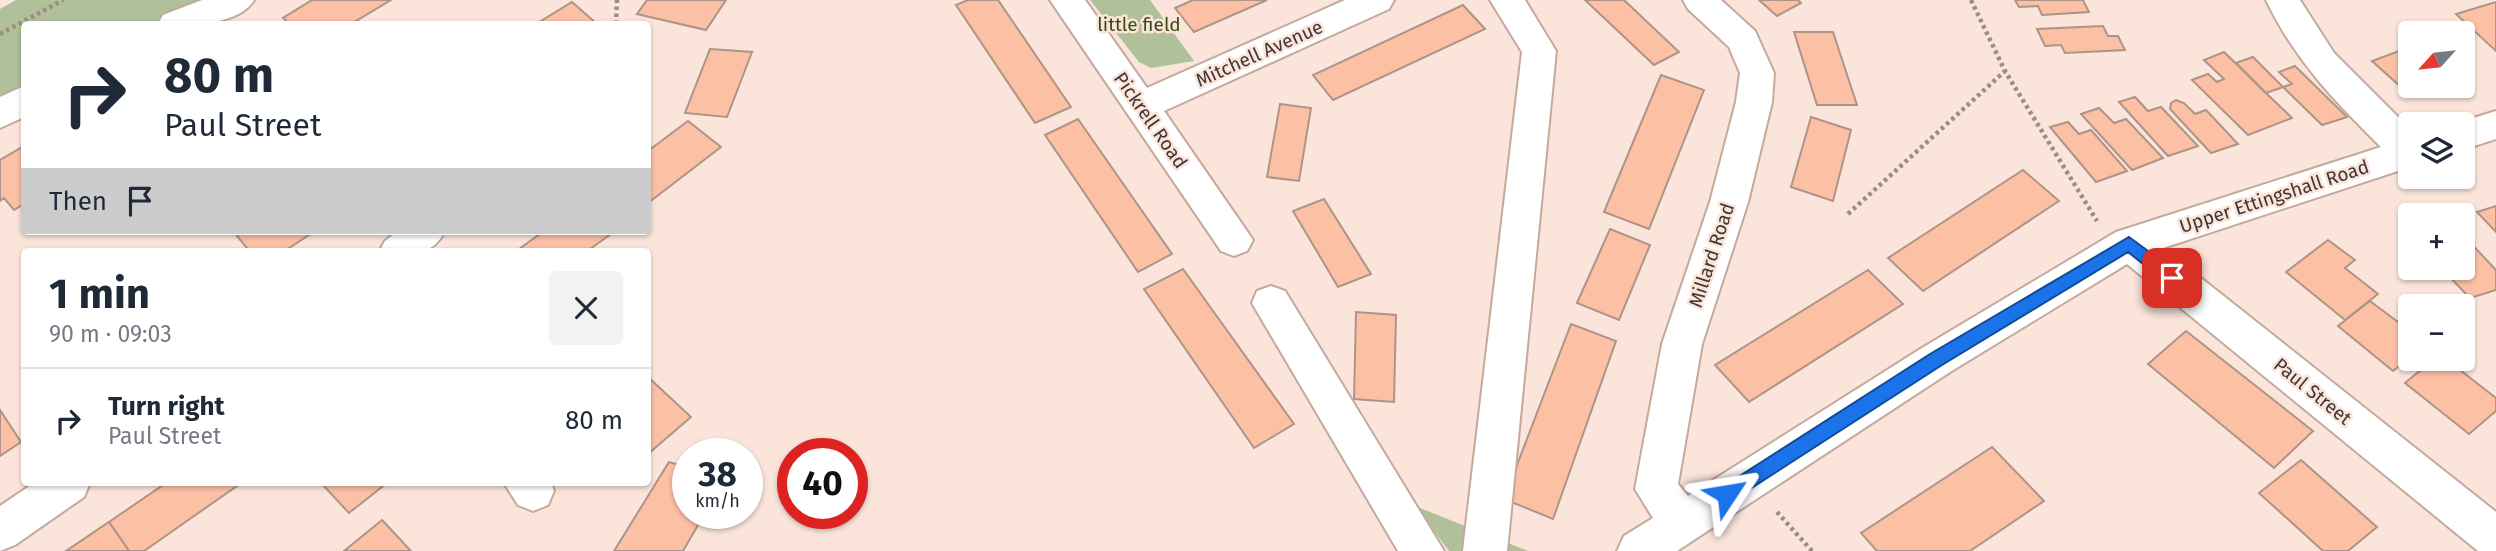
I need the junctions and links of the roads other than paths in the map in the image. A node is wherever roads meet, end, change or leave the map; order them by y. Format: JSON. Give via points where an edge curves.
{"nodes":[{"id":1,"x":237,"y":0,"type":"edge"},
{"id":2,"x":1067,"y":0,"type":"edge"},
{"id":3,"x":1377,"y":0,"type":"edge"},
{"id":4,"x":1507,"y":0,"type":"edge"},
{"id":5,"x":1700,"y":0,"type":"edge"},
{"id":6,"x":2283,"y":0,"type":"edge"},
{"id":7,"x":183,"y":21,"type":"edge"},
{"id":8,"x":21,"y":102,"type":"edge"},
{"id":9,"x":1141,"y":106,"type":"junction"},
{"id":10,"x":0,"y":114,"type":"edge"},
{"id":11,"x":2496,"y":125,"type":"edge"},
{"id":12,"x":2475,"y":132,"type":"edge"},
{"id":13,"x":2398,"y":140,"type":"edge"},
{"id":14,"x":2398,"y":156,"type":"edge"},
{"id":15,"x":421,"y":235,"type":"edge"},
{"id":16,"x":1234,"y":240,"type":"dead end"},
{"id":17,"x":2129,"y":243,"type":"junction"},
{"id":18,"x":403,"y":248,"type":"edge"},
{"id":19,"x":1271,"y":303,"type":"dead end"},
{"id":20,"x":65,"y":486,"type":"edge"},
{"id":21,"x":1683,"y":522,"type":"junction"},
{"id":22,"x":0,"y":531,"type":"edge"},
{"id":23,"x":2496,"y":539,"type":"edge"},
{"id":24,"x":1422,"y":551,"type":"edge"},
{"id":25,"x":1485,"y":551,"type":"edge"},
{"id":26,"x":1639,"y":551,"type":"edge"}],
"edges":[{"from":1,"to":7,"type":"street"},
{"from":2,"to":9,"type":"street","name":"Pickrell Road"},
{"from":3,"to":9,"type":"street","name":"Mitchell Avenue"},
{"from":4,"to":25,"type":"street","via":[[1539,51]]},
{"from":5,"to":21,"type":"street","name":"Millard Road","via":[[1742,40],[1757,73],[1755,102],[1729,202],[1682,344],[1657,489]]},
{"from":6,"to":13,"type":"street","via":[[2291,22],[2313,54]]},
{"from":8,"to":10,"type":"street"},
{"from":9,"to":16,"type":"street","name":"Pickrell Road"},
{"from":11,"to":12,"type":"street"},
{"from":14,"to":17,"type":"street","name":"Upper Ettingshall Road"},
{"from":15,"to":18,"type":"street"},
{"from":17,"to":21,"type":"street","name":"Upper Ettingshall Road"},
{"from":17,"to":23,"type":"street","name":"Paul Street"},
{"from":19,"to":24,"type":"street"},
{"from":20,"to":22,"type":"street"},
{"from":21,"to":26,"type":"street","name":"Upper Ettingshall Road"}]}
